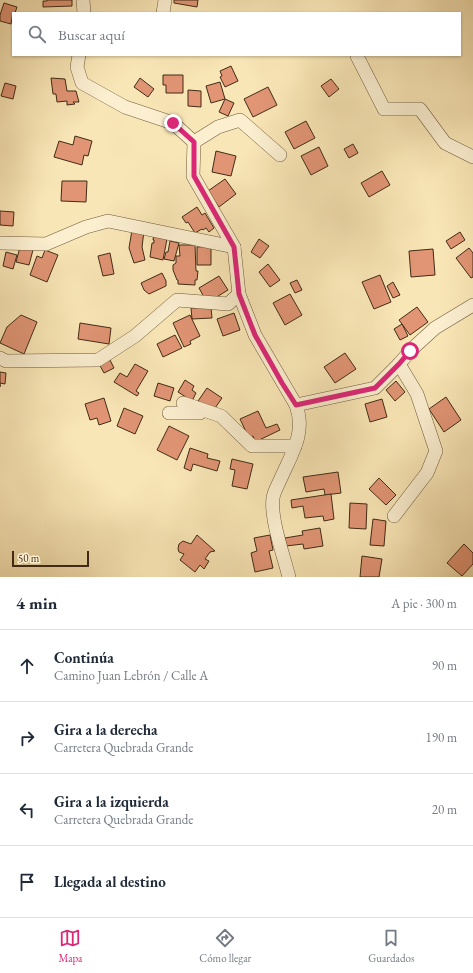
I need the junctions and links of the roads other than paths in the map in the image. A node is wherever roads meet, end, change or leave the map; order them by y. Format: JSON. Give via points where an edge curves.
{"nodes":[{"id":1,"x":83,"y":0,"type":"edge"},
{"id":2,"x":165,"y":0,"type":"edge"},
{"id":3,"x":84,"y":12,"type":"edge"},
{"id":4,"x":163,"y":12,"type":"edge"},
{"id":5,"x":79,"y":56,"type":"edge"},
{"id":6,"x":357,"y":56,"type":"edge"},
{"id":7,"x":194,"y":142,"type":"junction"},
{"id":8,"x":280,"y":155,"type":"dead end"},
{"id":9,"x":473,"y":157,"type":"edge"},
{"id":10,"x":0,"y":243,"type":"edge"},
{"id":11,"x":234,"y":247,"type":"junction"},
{"id":12,"x":239,"y":294,"type":"junction"},
{"id":13,"x":473,"y":305,"type":"edge"},
{"id":14,"x":2,"y":360,"type":"edge"},
{"id":15,"x":399,"y":364,"type":"junction"},
{"id":16,"x":182,"y":403,"type":"dead end"},
{"id":17,"x":296,"y":405,"type":"junction"},
{"id":18,"x":168,"y":413,"type":"dead end"},
{"id":19,"x":210,"y":413,"type":"junction"},
{"id":20,"x":295,"y":446,"type":"junction"},
{"id":21,"x":394,"y":516,"type":"dead end"},
{"id":22,"x":289,"y":577,"type":"edge"}],
"edges":[{"from":1,"to":3,"type":"street"},
{"from":2,"to":4,"type":"street"},
{"from":5,"to":7,"type":"street","via":[[77,67],[82,83],[125,107],[173,123]]},
{"from":6,"to":9,"type":"street","via":[[384,109],[420,108],[445,143]]},
{"from":7,"to":8,"type":"street","via":[[218,127],[240,120]]},
{"from":7,"to":11,"type":"street","via":[[194,176]]},
{"from":10,"to":11,"type":"street","via":[[46,244],[86,227],[108,221]]},
{"from":11,"to":12,"type":"street"},
{"from":12,"to":14,"type":"street","via":[[228,304],[177,300],[135,336],[98,360]]},
{"from":12,"to":17,"type":"street","via":[[255,335]]},
{"from":13,"to":15,"type":"street","via":[[435,328]]},
{"from":15,"to":17,"type":"street","via":[[375,388]]},
{"from":15,"to":21,"type":"street","via":[[417,394],[436,451],[427,473]]},
{"from":16,"to":19,"type":"street"},
{"from":17,"to":20,"type":"street","via":[[300,424]]},
{"from":18,"to":19,"type":"street"},
{"from":19,"to":20,"type":"street","via":[[221,416],[252,446]]},
{"from":20,"to":22,"type":"street","via":[[273,499],[276,526]]}]}
